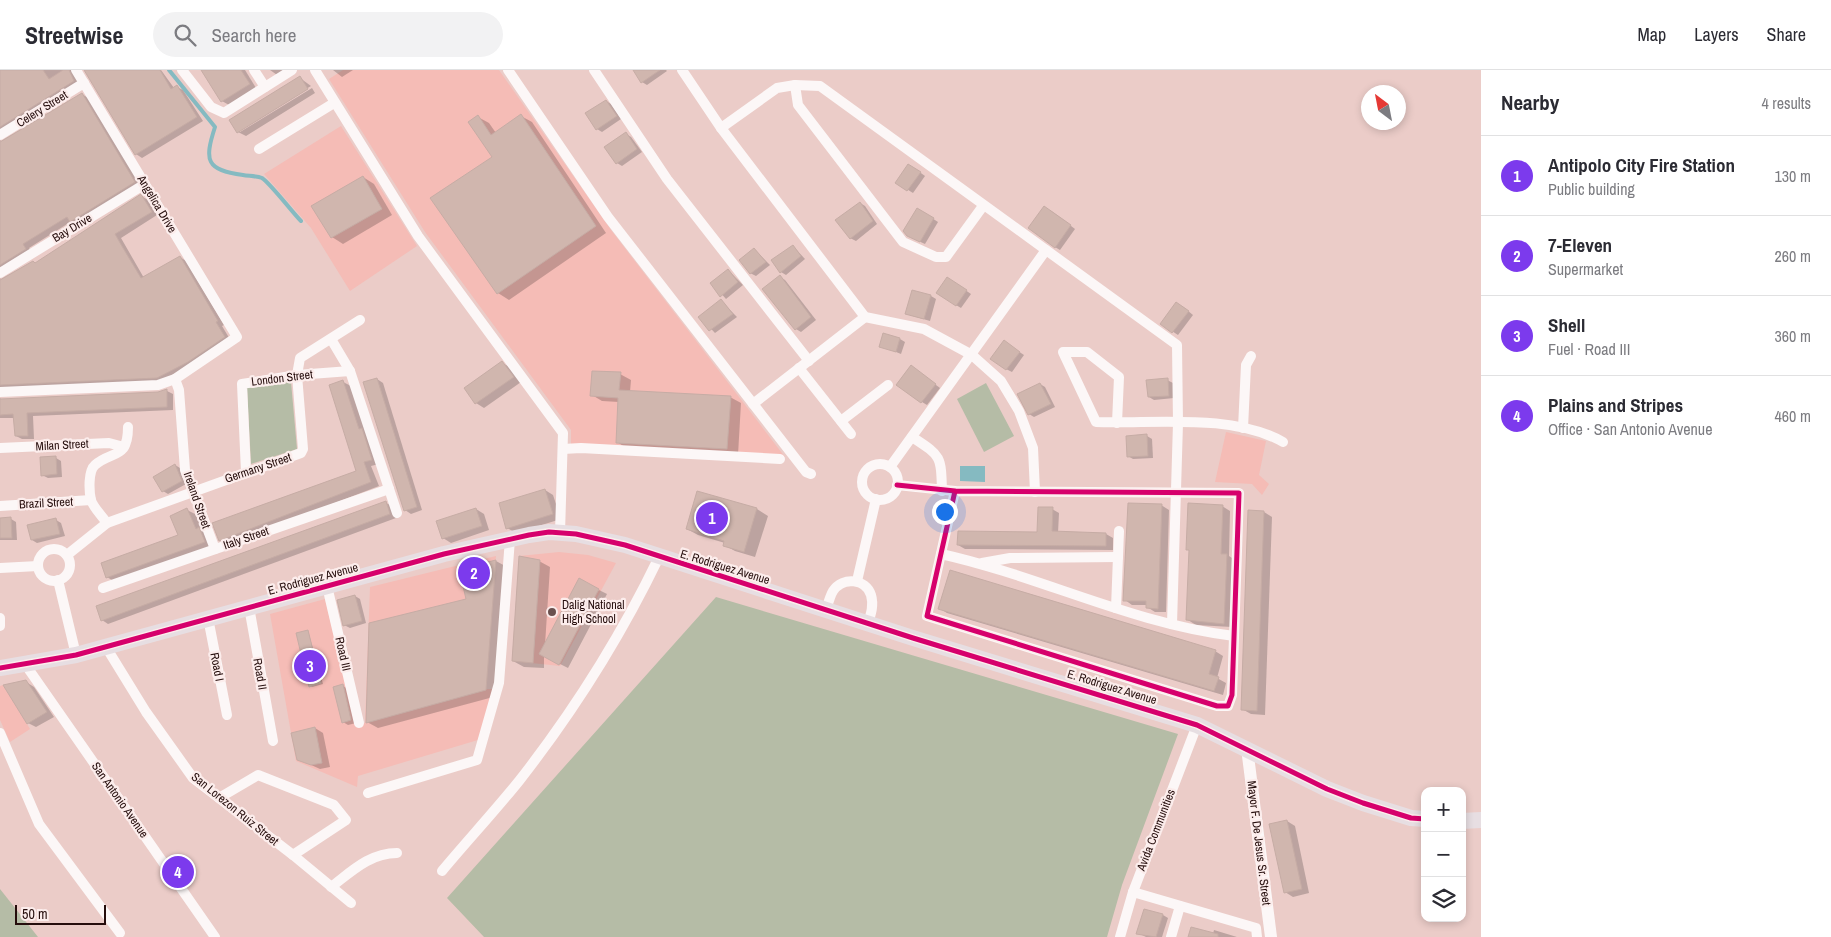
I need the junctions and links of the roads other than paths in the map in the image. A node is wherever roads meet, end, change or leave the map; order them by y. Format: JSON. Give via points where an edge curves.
{"nodes":[{"id":1,"x":76,"y":70,"type":"edge"},
{"id":2,"x":182,"y":70,"type":"edge"},
{"id":3,"x":254,"y":70,"type":"edge"},
{"id":4,"x":292,"y":70,"type":"edge"},
{"id":5,"x":315,"y":70,"type":"edge"},
{"id":6,"x":508,"y":70,"type":"edge"},
{"id":7,"x":594,"y":70,"type":"edge"},
{"id":8,"x":682,"y":70,"type":"edge"},
{"id":9,"x":84,"y":83,"type":"junction"},
{"id":10,"x":795,"y":85,"type":"junction"},
{"id":11,"x":265,"y":87,"type":"junction"},
{"id":12,"x":334,"y":103,"type":"junction"},
{"id":13,"x":721,"y":128,"type":"junction"},
{"id":14,"x":0,"y":135,"type":"edge"},
{"id":15,"x":259,"y":149,"type":"dead end"},
{"id":16,"x":145,"y":184,"type":"junction"},
{"id":17,"x":983,"y":206,"type":"junction"},
{"id":18,"x":1046,"y":250,"type":"junction"},
{"id":19,"x":0,"y":272,"type":"edge"},
{"id":20,"x":865,"y":317,"type":"junction"},
{"id":21,"x":360,"y":320,"type":"dead end"},
{"id":22,"x":331,"y":339,"type":"junction"},
{"id":23,"x":972,"y":355,"type":"junction"},
{"id":24,"x":1251,"y":356,"type":"dead end"},
{"id":25,"x":809,"y":361,"type":"junction"},
{"id":26,"x":800,"y":368,"type":"junction"},
{"id":27,"x":350,"y":371,"type":"junction"},
{"id":28,"x":297,"y":375,"type":"junction"},
{"id":29,"x":175,"y":379,"type":"junction"},
{"id":30,"x":888,"y":385,"type":"dead end"},
{"id":31,"x":0,"y":392,"type":"edge"},
{"id":32,"x":753,"y":404,"type":"junction"},
{"id":33,"x":841,"y":421,"type":"junction"},
{"id":34,"x":1118,"y":423,"type":"junction"},
{"id":35,"x":1178,"y":424,"type":"junction"},
{"id":36,"x":128,"y":427,"type":"dead end"},
{"id":37,"x":1243,"y":428,"type":"junction"},
{"id":38,"x":851,"y":434,"type":"dead end"},
{"id":39,"x":912,"y":437,"type":"junction"},
{"id":40,"x":1283,"y":442,"type":"dead end"},
{"id":41,"x":124,"y":447,"type":"junction"},
{"id":42,"x":0,"y":448,"type":"edge"},
{"id":43,"x":563,"y":450,"type":"junction"},
{"id":44,"x":780,"y":458,"type":"dead end"},
{"id":45,"x":890,"y":467,"type":"junction"},
{"id":46,"x":246,"y":472,"type":"junction"},
{"id":47,"x":810,"y":474,"type":"dead end"},
{"id":48,"x":897,"y":485,"type":"junction"},
{"id":49,"x":388,"y":489,"type":"junction"},
{"id":50,"x":942,"y":491,"type":"junction"},
{"id":51,"x":955,"y":491,"type":"junction"},
{"id":52,"x":1177,"y":491,"type":"junction"},
{"id":53,"x":194,"y":492,"type":"junction"},
{"id":54,"x":1035,"y":492,"type":"junction"},
{"id":55,"x":876,"y":499,"type":"junction"},
{"id":56,"x":91,"y":500,"type":"junction"},
{"id":57,"x":0,"y":506,"type":"edge"},
{"id":58,"x":396,"y":513,"type":"dead end"},
{"id":59,"x":107,"y":523,"type":"junction"},
{"id":60,"x":1119,"y":531,"type":"dead end"},
{"id":61,"x":560,"y":533,"type":"junction"},
{"id":62,"x":510,"y":539,"type":"junction"},
{"id":63,"x":215,"y":549,"type":"junction"},
{"id":64,"x":941,"y":554,"type":"junction"},
{"id":65,"x":66,"y":555,"type":"junction"},
{"id":66,"x":659,"y":557,"type":"junction"},
{"id":67,"x":1118,"y":557,"type":"junction"},
{"id":68,"x":982,"y":563,"type":"junction"},
{"id":69,"x":38,"y":566,"type":"junction"},
{"id":70,"x":0,"y":568,"type":"edge"},
{"id":71,"x":58,"y":580,"type":"junction"},
{"id":72,"x":857,"y":581,"type":"junction"},
{"id":73,"x":327,"y":586,"type":"junction"},
{"id":74,"x":103,"y":588,"type":"dead end"},
{"id":75,"x":249,"y":607,"type":"junction"},
{"id":76,"x":1116,"y":608,"type":"junction"},
{"id":77,"x":826,"y":610,"type":"junction"},
{"id":78,"x":0,"y":618,"type":"edge"},
{"id":79,"x":208,"y":618,"type":"junction"},
{"id":80,"x":868,"y":623,"type":"junction"},
{"id":81,"x":1172,"y":624,"type":"junction"},
{"id":82,"x":0,"y":626,"type":"edge"},
{"id":83,"x":1234,"y":636,"type":"junction"},
{"id":84,"x":106,"y":647,"type":"junction"},
{"id":85,"x":76,"y":655,"type":"junction"},
{"id":86,"x":25,"y":664,"type":"junction"},
{"id":87,"x":0,"y":668,"type":"edge"},
{"id":88,"x":227,"y":715,"type":"dead end"},
{"id":89,"x":358,"y":723,"type":"dead end"},
{"id":90,"x":1197,"y":724,"type":"junction"},
{"id":91,"x":0,"y":733,"type":"edge"},
{"id":92,"x":273,"y":741,"type":"dead end"},
{"id":93,"x":1247,"y":748,"type":"junction"},
{"id":94,"x":368,"y":793,"type":"dead end"},
{"id":95,"x":219,"y":798,"type":"junction"},
{"id":96,"x":1421,"y":819,"type":"edge"},
{"id":97,"x":1481,"y":820,"type":"edge"},
{"id":98,"x":1466,"y":821,"type":"edge"},
{"id":99,"x":397,"y":853,"type":"dead end"},
{"id":100,"x":293,"y":855,"type":"junction"},
{"id":101,"x":442,"y":871,"type":"dead end"},
{"id":102,"x":331,"y":887,"type":"junction"},
{"id":103,"x":1133,"y":892,"type":"junction"},
{"id":104,"x":351,"y":903,"type":"dead end"},
{"id":105,"x":1180,"y":906,"type":"junction"},
{"id":106,"x":1256,"y":932,"type":"edge"},
{"id":107,"x":120,"y":933,"type":"dead end"},
{"id":108,"x":215,"y":937,"type":"edge"},
{"id":109,"x":1120,"y":937,"type":"edge"},
{"id":110,"x":1171,"y":937,"type":"edge"},
{"id":111,"x":1271,"y":937,"type":"edge"}],
"edges":[{"from":1,"to":9,"type":"street","name":"Angelica Drive"},
{"from":2,"to":11,"type":"street","via":[[211,107],[224,113]]},
{"from":3,"to":11,"type":"street"},
{"from":4,"to":11,"type":"street"},
{"from":5,"to":12,"type":"street"},
{"from":6,"to":32,"type":"street","via":[[608,217]]},
{"from":7,"to":25,"type":"street","via":[[667,179]]},
{"from":8,"to":13,"type":"street"},
{"from":9,"to":14,"type":"street","name":"Celery Street"},
{"from":9,"to":16,"type":"street","name":"Angelica Drive"},
{"from":10,"to":13,"type":"street","via":[[777,88]]},
{"from":10,"to":17,"type":"street","via":[[820,86]]},
{"from":10,"to":17,"type":"street","via":[[798,104],[902,242],[936,257],[946,257]]},
{"from":12,"to":15,"type":"street"},
{"from":12,"to":43,"type":"street","via":[[418,236],[563,433]]},
{"from":13,"to":20,"type":"street"},
{"from":16,"to":19,"type":"street","name":"Bay Drive"},
{"from":16,"to":29,"type":"street","name":"Angelica Drive","via":[[238,337]]},
{"from":17,"to":18,"type":"street"},
{"from":18,"to":23,"type":"street"},
{"from":18,"to":35,"type":"street","via":[[1177,345]]},
{"from":20,"to":23,"type":"street","via":[[924,329]]},
{"from":20,"to":25,"type":"street"},
{"from":21,"to":22,"type":"street","name":"Germany Street"},
{"from":22,"to":27,"type":"street"},
{"from":22,"to":28,"type":"street","name":"Germany Street","via":[[300,358]]},
{"from":23,"to":39,"type":"street"},
{"from":23,"to":54,"type":"street","via":[[1001,381],[1019,412],[1033,448]]},
{"from":24,"to":37,"type":"street","via":[[1246,365]]},
{"from":25,"to":26,"type":"street"},
{"from":26,"to":32,"type":"street"},
{"from":26,"to":33,"type":"street"},
{"from":27,"to":28,"type":"street","name":"London Street"},
{"from":27,"to":49,"type":"street"},
{"from":28,"to":46,"type":"street","name":"Germany Street","via":[[302,453]]},
{"from":28,"to":46,"type":"street","name":"London Street","via":[[242,384]]},
{"from":29,"to":31,"type":"street","via":[[150,386]]},
{"from":29,"to":53,"type":"street","name":"Ireland Street","via":[[179,390],[186,470]]},
{"from":30,"to":33,"type":"street"},
{"from":32,"to":47,"type":"street"},
{"from":33,"to":38,"type":"street"},
{"from":34,"to":34,"type":"street","via":[[1096,422],[1063,352],[1087,352],[1119,377]]},
{"from":34,"to":35,"type":"street"},
{"from":35,"to":37,"type":"street","via":[[1220,423]]},
{"from":35,"to":52,"type":"street"},
{"from":36,"to":41,"type":"street"},
{"from":37,"to":40,"type":"street","via":[[1271,435]]},
{"from":39,"to":45,"type":"street"},
{"from":39,"to":50,"type":"street","via":[[936,453],[941,468]]},
{"from":41,"to":42,"type":"street","name":"Milan Street","via":[[109,442]]},
{"from":41,"to":56,"type":"street","via":[[94,466],[90,474]]},
{"from":43,"to":44,"type":"street","via":[[581,448]]},
{"from":43,"to":61,"type":"street"},
{"from":45,"to":48,"type":"street","via":[[896,475]]},
{"from":45,"to":55,"type":"street","via":[[877,464],[863,475],[865,492]]},
{"from":46,"to":53,"type":"street","name":"Germany Street"},
{"from":48,"to":50,"type":"street"},
{"from":48,"to":55,"type":"street","via":[[888,498]]},
{"from":49,"to":58,"type":"street"},
{"from":49,"to":63,"type":"street","name":"Italy Street"},
{"from":50,"to":51,"type":"street"},
{"from":51,"to":54,"type":"street"},
{"from":51,"to":64,"type":"street"},
{"from":52,"to":54,"type":"street"},
{"from":52,"to":81,"type":"street"},
{"from":52,"to":83,"type":"street","via":[[1238,493]]},
{"from":53,"to":59,"type":"street","name":"Germany Street"},
{"from":53,"to":63,"type":"street","name":"Ireland Street"},
{"from":55,"to":72,"type":"street"},
{"from":56,"to":57,"type":"street","name":"Brazil Street"},
{"from":56,"to":59,"type":"street"},
{"from":59,"to":65,"type":"street","name":"Germany Street"},
{"from":60,"to":67,"type":"street"},
{"from":61,"to":62,"type":"main road","name":"E. Rodriguez Avenue"},
{"from":61,"to":66,"type":"main road","name":"E. Rodriguez Avenue","via":[[596,537]]},
{"from":62,"to":73,"type":"main road","name":"E. Rodriguez Avenue"},
{"from":62,"to":94,"type":"street","via":[[499,684],[477,760]]},
{"from":63,"to":74,"type":"street","name":"Italy Street"},
{"from":64,"to":68,"type":"street"},
{"from":64,"to":83,"type":"street","via":[[927,616],[1218,706],[1228,706],[1232,695]]},
{"from":65,"to":69,"type":"street","via":[[60,550],[47,551]]},
{"from":65,"to":71,"type":"street","via":[[69,570]]},
{"from":66,"to":77,"type":"main road","name":"E. Rodriguez Avenue"},
{"from":66,"to":101,"type":"street","via":[[635,607],[565,718],[518,781]]},
{"from":67,"to":68,"type":"street","via":[[1010,558]]},
{"from":67,"to":76,"type":"street"},
{"from":68,"to":76,"type":"street"},
{"from":69,"to":70,"type":"street"},
{"from":69,"to":71,"type":"street","via":[[47,579]]},
{"from":71,"to":85,"type":"street"},
{"from":72,"to":77,"type":"street","via":[[839,585]]},
{"from":72,"to":80,"type":"street","via":[[866,585],[870,593],[872,607]]},
{"from":73,"to":75,"type":"main road","name":"E. Rodriguez Avenue"},
{"from":73,"to":89,"type":"street","name":"Road III"},
{"from":75,"to":79,"type":"main road","name":"E. Rodriguez Avenue"},
{"from":75,"to":92,"type":"street","name":"Road II"},
{"from":76,"to":81,"type":"street"},
{"from":77,"to":80,"type":"main road","name":"E. Rodriguez Avenue"},
{"from":78,"to":82,"type":"street"},
{"from":79,"to":84,"type":"main road","name":"E. Rodriguez Avenue"},
{"from":79,"to":88,"type":"street","name":"Road I"},
{"from":80,"to":90,"type":"main road","name":"E. Rodriguez Avenue"},
{"from":81,"to":83,"type":"street","via":[[1209,634]]},
{"from":84,"to":85,"type":"main road","name":"E. Rodriguez Avenue"},
{"from":84,"to":95,"type":"street","name":"San Lorezon Ruiz Street","via":[[146,712],[193,778]]},
{"from":85,"to":86,"type":"main road","name":"E. Rodriguez Avenue"},
{"from":86,"to":87,"type":"main road","name":"E. Rodriguez Avenue"},
{"from":86,"to":108,"type":"street","name":"San Antonio Avenue"},
{"from":90,"to":93,"type":"main road","name":"E. Rodriguez Avenue"},
{"from":90,"to":103,"type":"street","name":"Avida Communities"},
{"from":91,"to":107,"type":"street","via":[[40,824]]},
{"from":93,"to":96,"type":"main road","name":"E. Rodriguez Avenue","via":[[1275,765],[1328,789]]},
{"from":93,"to":111,"type":"street","name":"Mayor F. De Jesus Sr. Street"},
{"from":95,"to":100,"type":"street","name":"San Lorezon Ruiz Street"},
{"from":95,"to":100,"type":"street","via":[[258,774],[334,804],[346,820]]},
{"from":97,"to":98,"type":"main road"},
{"from":99,"to":102,"type":"street","via":[[377,855]]},
{"from":100,"to":102,"type":"street","name":"San Lorezon Ruiz Street"},
{"from":102,"to":104,"type":"street","name":"San Lorezon Ruiz Street"},
{"from":103,"to":105,"type":"street"},
{"from":103,"to":109,"type":"street","name":"Avida Communities"},
{"from":105,"to":106,"type":"street"},
{"from":105,"to":110,"type":"street"}]}
